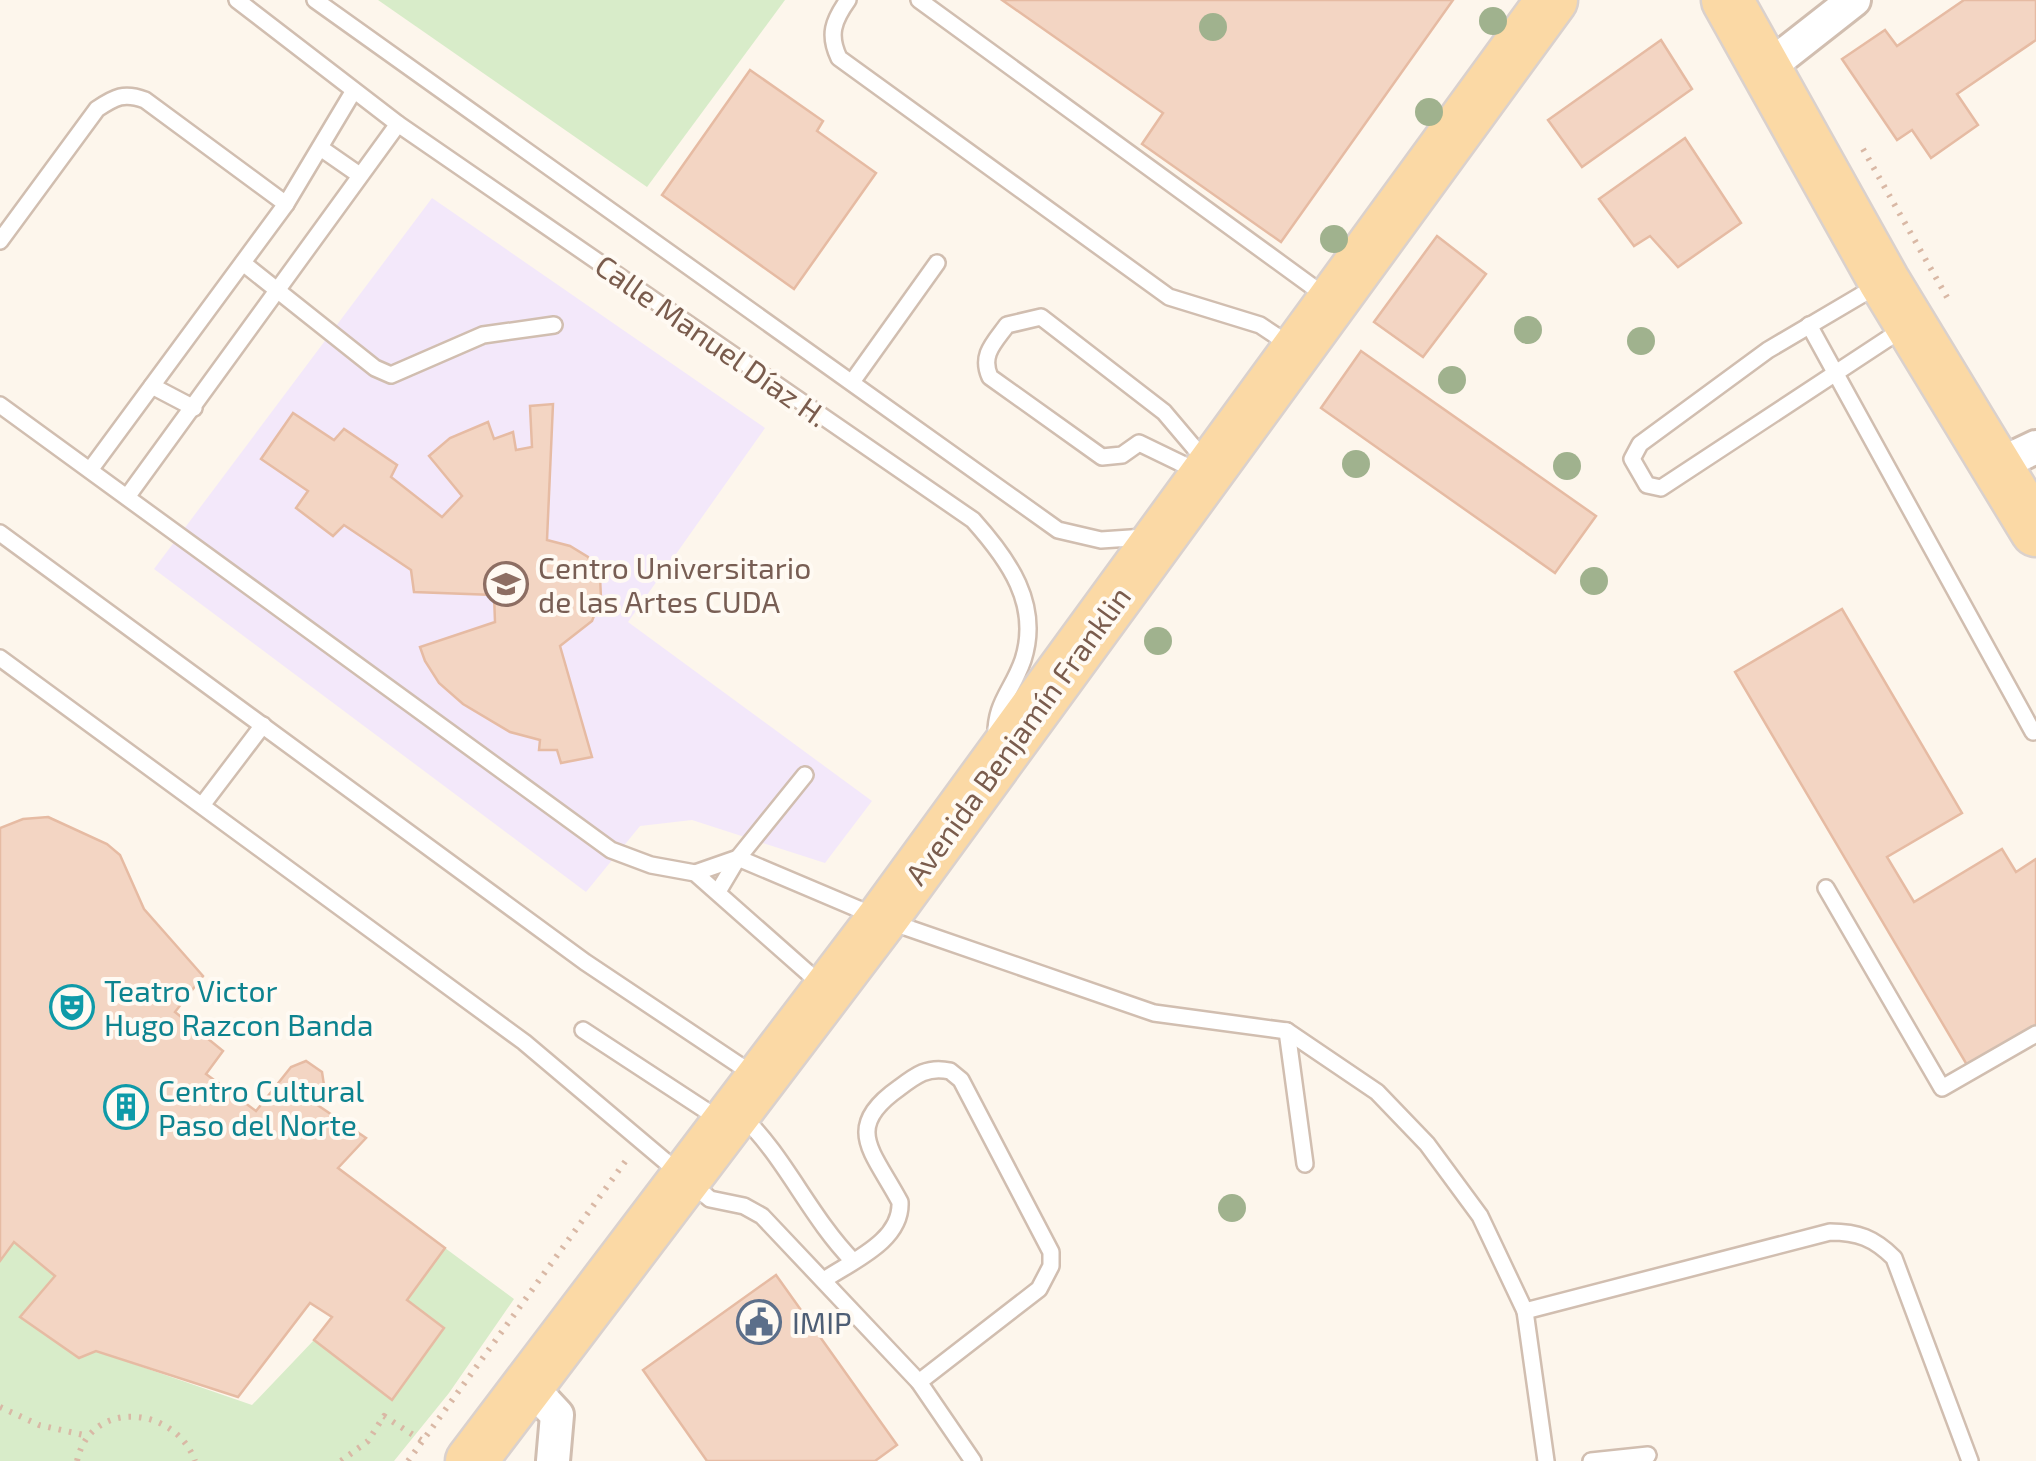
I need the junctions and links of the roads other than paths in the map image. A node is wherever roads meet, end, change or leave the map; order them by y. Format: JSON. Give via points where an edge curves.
{"nodes":[{"id":1,"x":236,"y":0,"type":"edge"},
{"id":2,"x":268,"y":0,"type":"edge"},
{"id":3,"x":315,"y":0,"type":"edge"},
{"id":4,"x":848,"y":0,"type":"edge"},
{"id":5,"x":919,"y":0,"type":"edge"},
{"id":6,"x":1552,"y":0,"type":"edge"},
{"id":7,"x":1728,"y":0,"type":"edge"},
{"id":8,"x":1854,"y":0,"type":"edge"},
{"id":9,"x":258,"y":15,"type":"junction"},
{"id":10,"x":1766,"y":69,"type":"junction"},
{"id":11,"x":353,"y":92,"type":"junction"},
{"id":12,"x":398,"y":124,"type":"junction"},
{"id":13,"x":322,"y":148,"type":"junction"},
{"id":14,"x":358,"y":174,"type":"junction"},
{"id":15,"x":286,"y":204,"type":"junction"},
{"id":16,"x":0,"y":241,"type":"edge"},
{"id":17,"x":243,"y":263,"type":"junction"},
{"id":18,"x":938,"y":263,"type":"dead end"},
{"id":19,"x":1884,"y":281,"type":"junction"},
{"id":20,"x":276,"y":289,"type":"junction"},
{"id":21,"x":1332,"y":301,"type":"junction"},
{"id":22,"x":554,"y":325,"type":"dead end"},
{"id":23,"x":1808,"y":325,"type":"junction"},
{"id":24,"x":1909,"y":325,"type":"junction"},
{"id":25,"x":1297,"y":349,"type":"junction"},
{"id":26,"x":1836,"y":370,"type":"junction"},
{"id":27,"x":852,"y":382,"type":"junction"},
{"id":28,"x":152,"y":386,"type":"junction"},
{"id":29,"x":0,"y":405,"type":"edge"},
{"id":30,"x":194,"y":408,"type":"junction"},
{"id":31,"x":2016,"y":456,"type":"edge"},
{"id":32,"x":90,"y":470,"type":"junction"},
{"id":33,"x":1208,"y":471,"type":"junction"},
{"id":34,"x":127,"y":497,"type":"junction"},
{"id":35,"x":2036,"y":530,"type":"edge"},
{"id":36,"x":0,"y":533,"type":"edge"},
{"id":37,"x":1162,"y":536,"type":"junction"},
{"id":38,"x":0,"y":658,"type":"edge"},
{"id":39,"x":263,"y":725,"type":"junction"},
{"id":40,"x":2033,"y":732,"type":"dead end"},
{"id":41,"x":997,"y":764,"type":"junction"},
{"id":42,"x":805,"y":774,"type":"dead end"},
{"id":43,"x":203,"y":804,"type":"junction"},
{"id":44,"x":738,"y":858,"type":"junction"},
{"id":45,"x":695,"y":873,"type":"junction"},
{"id":46,"x":1826,"y":888,"type":"dead end"},
{"id":47,"x":719,"y":890,"type":"junction"},
{"id":48,"x":882,"y":919,"type":"junction"},
{"id":49,"x":828,"y":991,"type":"junction"},
{"id":50,"x":583,"y":1030,"type":"dead end"},
{"id":51,"x":1287,"y":1031,"type":"junction"},
{"id":52,"x":2036,"y":1034,"type":"edge"},
{"id":53,"x":740,"y":1104,"type":"junction"},
{"id":54,"x":1305,"y":1164,"type":"dead end"},
{"id":55,"x":685,"y":1179,"type":"junction"},
{"id":56,"x":853,"y":1260,"type":"junction"},
{"id":57,"x":824,"y":1280,"type":"junction"},
{"id":58,"x":1525,"y":1312,"type":"junction"},
{"id":59,"x":919,"y":1382,"type":"junction"},
{"id":60,"x":530,"y":1386,"type":"junction"},
{"id":61,"x":1648,"y":1454,"type":"dead end"},
{"id":62,"x":471,"y":1461,"type":"edge"},
{"id":63,"x":552,"y":1461,"type":"edge"},
{"id":64,"x":973,"y":1461,"type":"edge"},
{"id":65,"x":1546,"y":1461,"type":"edge"},
{"id":66,"x":1591,"y":1461,"type":"edge"},
{"id":67,"x":1970,"y":1461,"type":"edge"}],
"edges":[{"from":1,"to":9,"type":"lane","name":"Calle Manuel Díaz H."},
{"from":2,"to":9,"type":"lane"},
{"from":3,"to":27,"type":"lane","name":"Calle Manuel Díaz H."},
{"from":4,"to":25,"type":"lane","via":[[832,26],[840,58],[1169,297],[1260,325]]},
{"from":5,"to":21,"type":"lane"},
{"from":6,"to":21,"type":"main road","name":"Avenida Benjamín Franklin"},
{"from":7,"to":10,"type":"main road"},
{"from":8,"to":10,"type":"street"},
{"from":9,"to":11,"type":"lane","name":"Calle Manuel Díaz H."},
{"from":10,"to":19,"type":"main road"},
{"from":11,"to":12,"type":"lane","name":"Calle Manuel Díaz H."},
{"from":11,"to":13,"type":"lane"},
{"from":12,"to":14,"type":"lane"},
{"from":12,"to":41,"type":"lane","name":"Calle Manuel Díaz H.","via":[[973,520],[1005,555],[1027,602],[1024,658],[995,716]]},
{"from":13,"to":14,"type":"lane"},
{"from":13,"to":15,"type":"lane"},
{"from":14,"to":20,"type":"lane"},
{"from":15,"to":16,"type":"lane","via":[[130,94],[97,109]]},
{"from":15,"to":17,"type":"lane"},
{"from":17,"to":20,"type":"lane"},
{"from":17,"to":28,"type":"lane"},
{"from":18,"to":27,"type":"lane"},
{"from":19,"to":23,"type":"lane"},
{"from":19,"to":24,"type":"main road"},
{"from":20,"to":22,"type":"lane","via":[[391,374],[483,335]]},
{"from":20,"to":30,"type":"lane"},
{"from":21,"to":25,"type":"main road","name":"Avenida Benjamín Franklin"},
{"from":23,"to":26,"type":"lane"},
{"from":23,"to":26,"type":"lane","via":[[1640,444],[1632,459],[1648,485],[1661,488]]},
{"from":24,"to":26,"type":"lane"},
{"from":24,"to":31,"type":"main road"},
{"from":25,"to":33,"type":"main road","name":"Avenida Benjamín Franklin"},
{"from":26,"to":40,"type":"lane"},
{"from":27,"to":37,"type":"lane","name":"Calle Manuel Díaz H.","via":[[1058,530],[1101,540]]},
{"from":28,"to":30,"type":"lane"},
{"from":28,"to":32,"type":"lane"},
{"from":29,"to":32,"type":"lane"},
{"from":30,"to":34,"type":"lane"},
{"from":31,"to":35,"type":"main road"},
{"from":32,"to":34,"type":"lane"},
{"from":33,"to":33,"type":"lane","via":[[1164,412],[1041,317],[1007,326],[986,354],[990,377],[1102,457],[1122,456],[1139,443]]},
{"from":33,"to":37,"type":"main road","name":"Avenida Benjamín Franklin"},
{"from":34,"to":45,"type":"lane","via":[[611,850]]},
{"from":36,"to":39,"type":"lane"},
{"from":37,"to":41,"type":"main road","name":"Avenida Benjamín Franklin"},
{"from":38,"to":43,"type":"lane"},
{"from":39,"to":43,"type":"lane"},
{"from":39,"to":53,"type":"lane","via":[[585,962]]},
{"from":41,"to":48,"type":"main road","name":"Avenida Benjamín Franklin"},
{"from":42,"to":44,"type":"lane"},
{"from":43,"to":55,"type":"lane","via":[[524,1042]]},
{"from":44,"to":45,"type":"lane"},
{"from":44,"to":47,"type":"lane"},
{"from":44,"to":48,"type":"lane"},
{"from":45,"to":47,"type":"lane"},
{"from":46,"to":52,"type":"lane","via":[[1942,1088]]},
{"from":47,"to":49,"type":"lane"},
{"from":48,"to":49,"type":"main road","name":"Avenida Benjamín Franklin"},
{"from":48,"to":51,"type":"lane","via":[[1154,1012]]},
{"from":49,"to":53,"type":"main road","name":"Avenida Benjamín Franklin"},
{"from":50,"to":53,"type":"lane"},
{"from":51,"to":54,"type":"lane"},
{"from":51,"to":58,"type":"lane","via":[[1377,1092],[1428,1144],[1480,1216]]},
{"from":53,"to":55,"type":"main road","name":"Avenida Benjamín Franklin"},
{"from":53,"to":56,"type":"lane","via":[[828,1236]]},
{"from":55,"to":57,"type":"lane","via":[[710,1199],[762,1216]]},
{"from":55,"to":60,"type":"main road","name":"Avenida Benjamín Franklin"},
{"from":56,"to":57,"type":"lane"},
{"from":56,"to":59,"type":"lane","via":[[888,1236],[901,1214],[866,1118],[921,1072],[950,1071],[961,1080],[1051,1252],[1052,1266],[1039,1289]]},
{"from":57,"to":59,"type":"lane"},
{"from":58,"to":65,"type":"lane"},
{"from":58,"to":67,"type":"lane","via":[[1830,1232],[1854,1232],[1894,1258]]},
{"from":59,"to":64,"type":"lane"},
{"from":60,"to":62,"type":"main road","name":"Avenida Benjamín Franklin"},
{"from":60,"to":63,"type":"street","via":[[557,1415]]},
{"from":61,"to":66,"type":"lane"}]}
